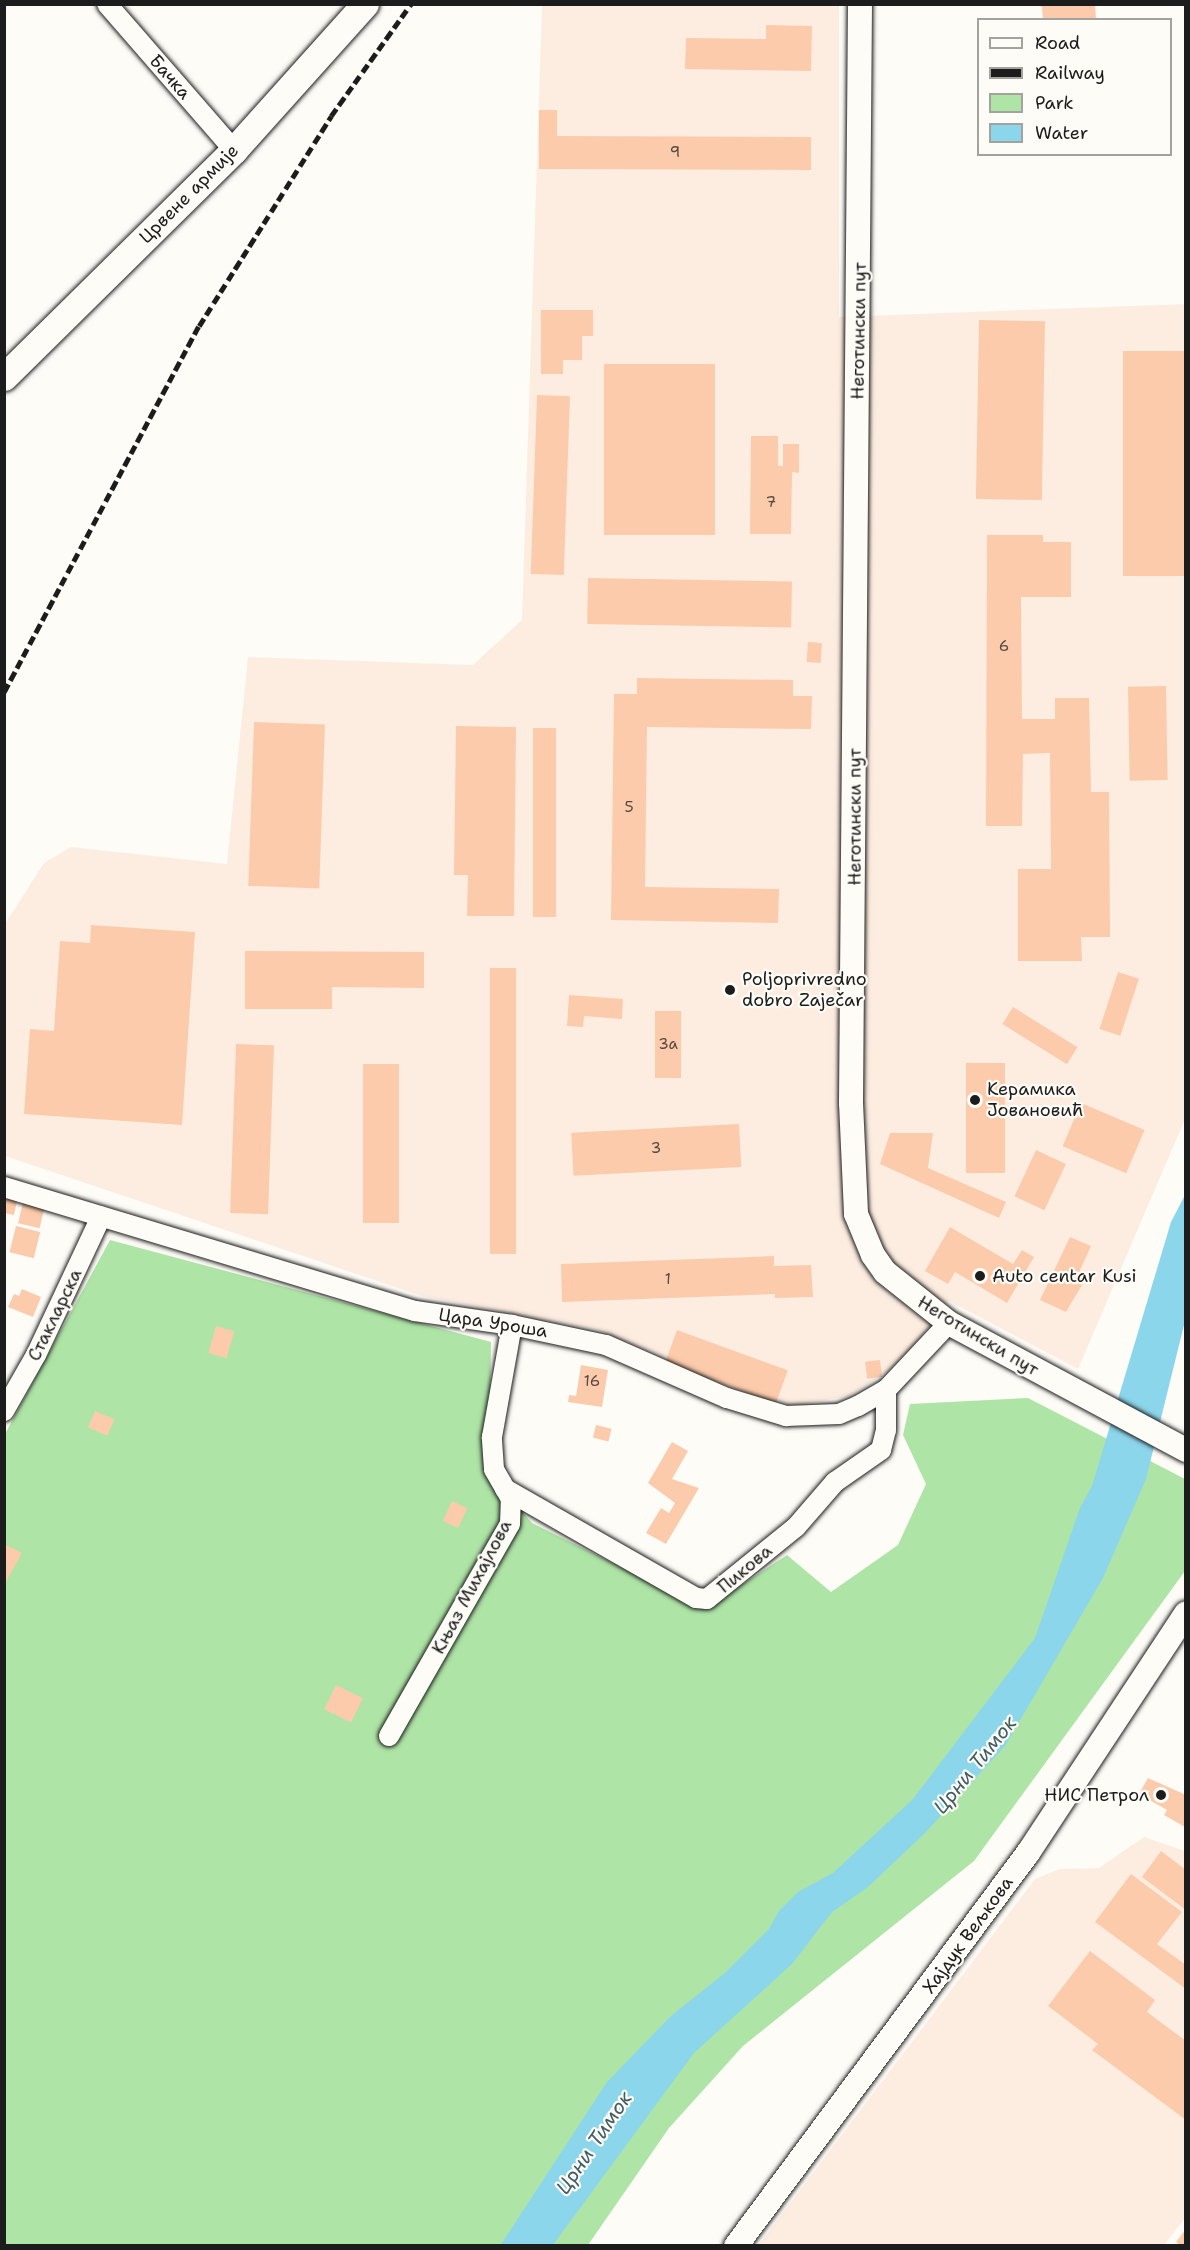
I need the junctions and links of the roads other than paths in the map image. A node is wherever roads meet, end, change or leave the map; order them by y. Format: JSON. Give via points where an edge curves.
{"nodes":[{"id":1,"x":107,"y":4,"type":"edge"},
{"id":2,"x":365,"y":4,"type":"edge"},
{"id":3,"x":860,"y":4,"type":"edge"},
{"id":4,"x":234,"y":150,"type":"junction"},
{"id":5,"x":4,"y":377,"type":"edge"},
{"id":6,"x":4,"y":1186,"type":"edge"},
{"id":7,"x":101,"y":1217,"type":"junction"},
{"id":8,"x":949,"y":1323,"type":"junction"},
{"id":9,"x":512,"y":1325,"type":"junction"},
{"id":10,"x":886,"y":1390,"type":"junction"},
{"id":11,"x":4,"y":1411,"type":"edge"},
{"id":12,"x":1185,"y":1450,"type":"edge"},
{"id":13,"x":505,"y":1489,"type":"junction"},
{"id":14,"x":1185,"y":1613,"type":"edge"},
{"id":15,"x":1174,"y":1651,"type":"edge"},
{"id":16,"x":389,"y":1736,"type":"dead end"},
{"id":17,"x":736,"y":2246,"type":"edge"}],
"edges":[{"from":1,"to":4,"type":"street","name":"Бачка"},
{"from":2,"to":4,"type":"main road","name":"Црвене армије"},
{"from":3,"to":8,"type":"street","name":"Неготински пут","via":[[851,1103],[854,1193],[863,1233],[885,1272]]},
{"from":4,"to":5,"type":"main road","name":"Црвене армије"},
{"from":6,"to":7,"type":"street","name":"Цара Уроша"},
{"from":7,"to":9,"type":"street","name":"Цара Уроша","via":[[415,1311]]},
{"from":7,"to":11,"type":"street","name":"Стакларска","via":[[36,1355]]},
{"from":8,"to":10,"type":"street","name":"Цара Уроша"},
{"from":8,"to":12,"type":"street","name":"Неготински пут"},
{"from":9,"to":10,"type":"street","name":"Цара Уроша","via":[[606,1345],[726,1398],[786,1416],[839,1414]]},
{"from":9,"to":13,"type":"street","name":"Књаз Михајлова","via":[[492,1437],[494,1469]]},
{"from":10,"to":13,"type":"street","name":"Пикова","via":[[885,1442],[881,1450],[834,1482],[796,1527],[708,1599],[696,1598]]},
{"from":13,"to":16,"type":"street","name":"Књаз Михајлова","via":[[512,1510],[510,1524]]},
{"from":14,"to":15,"type":"street","name":"Хајдук Вељкова"},
{"from":15,"to":17,"type":"street","name":"Хајдук Вељкова"}]}
